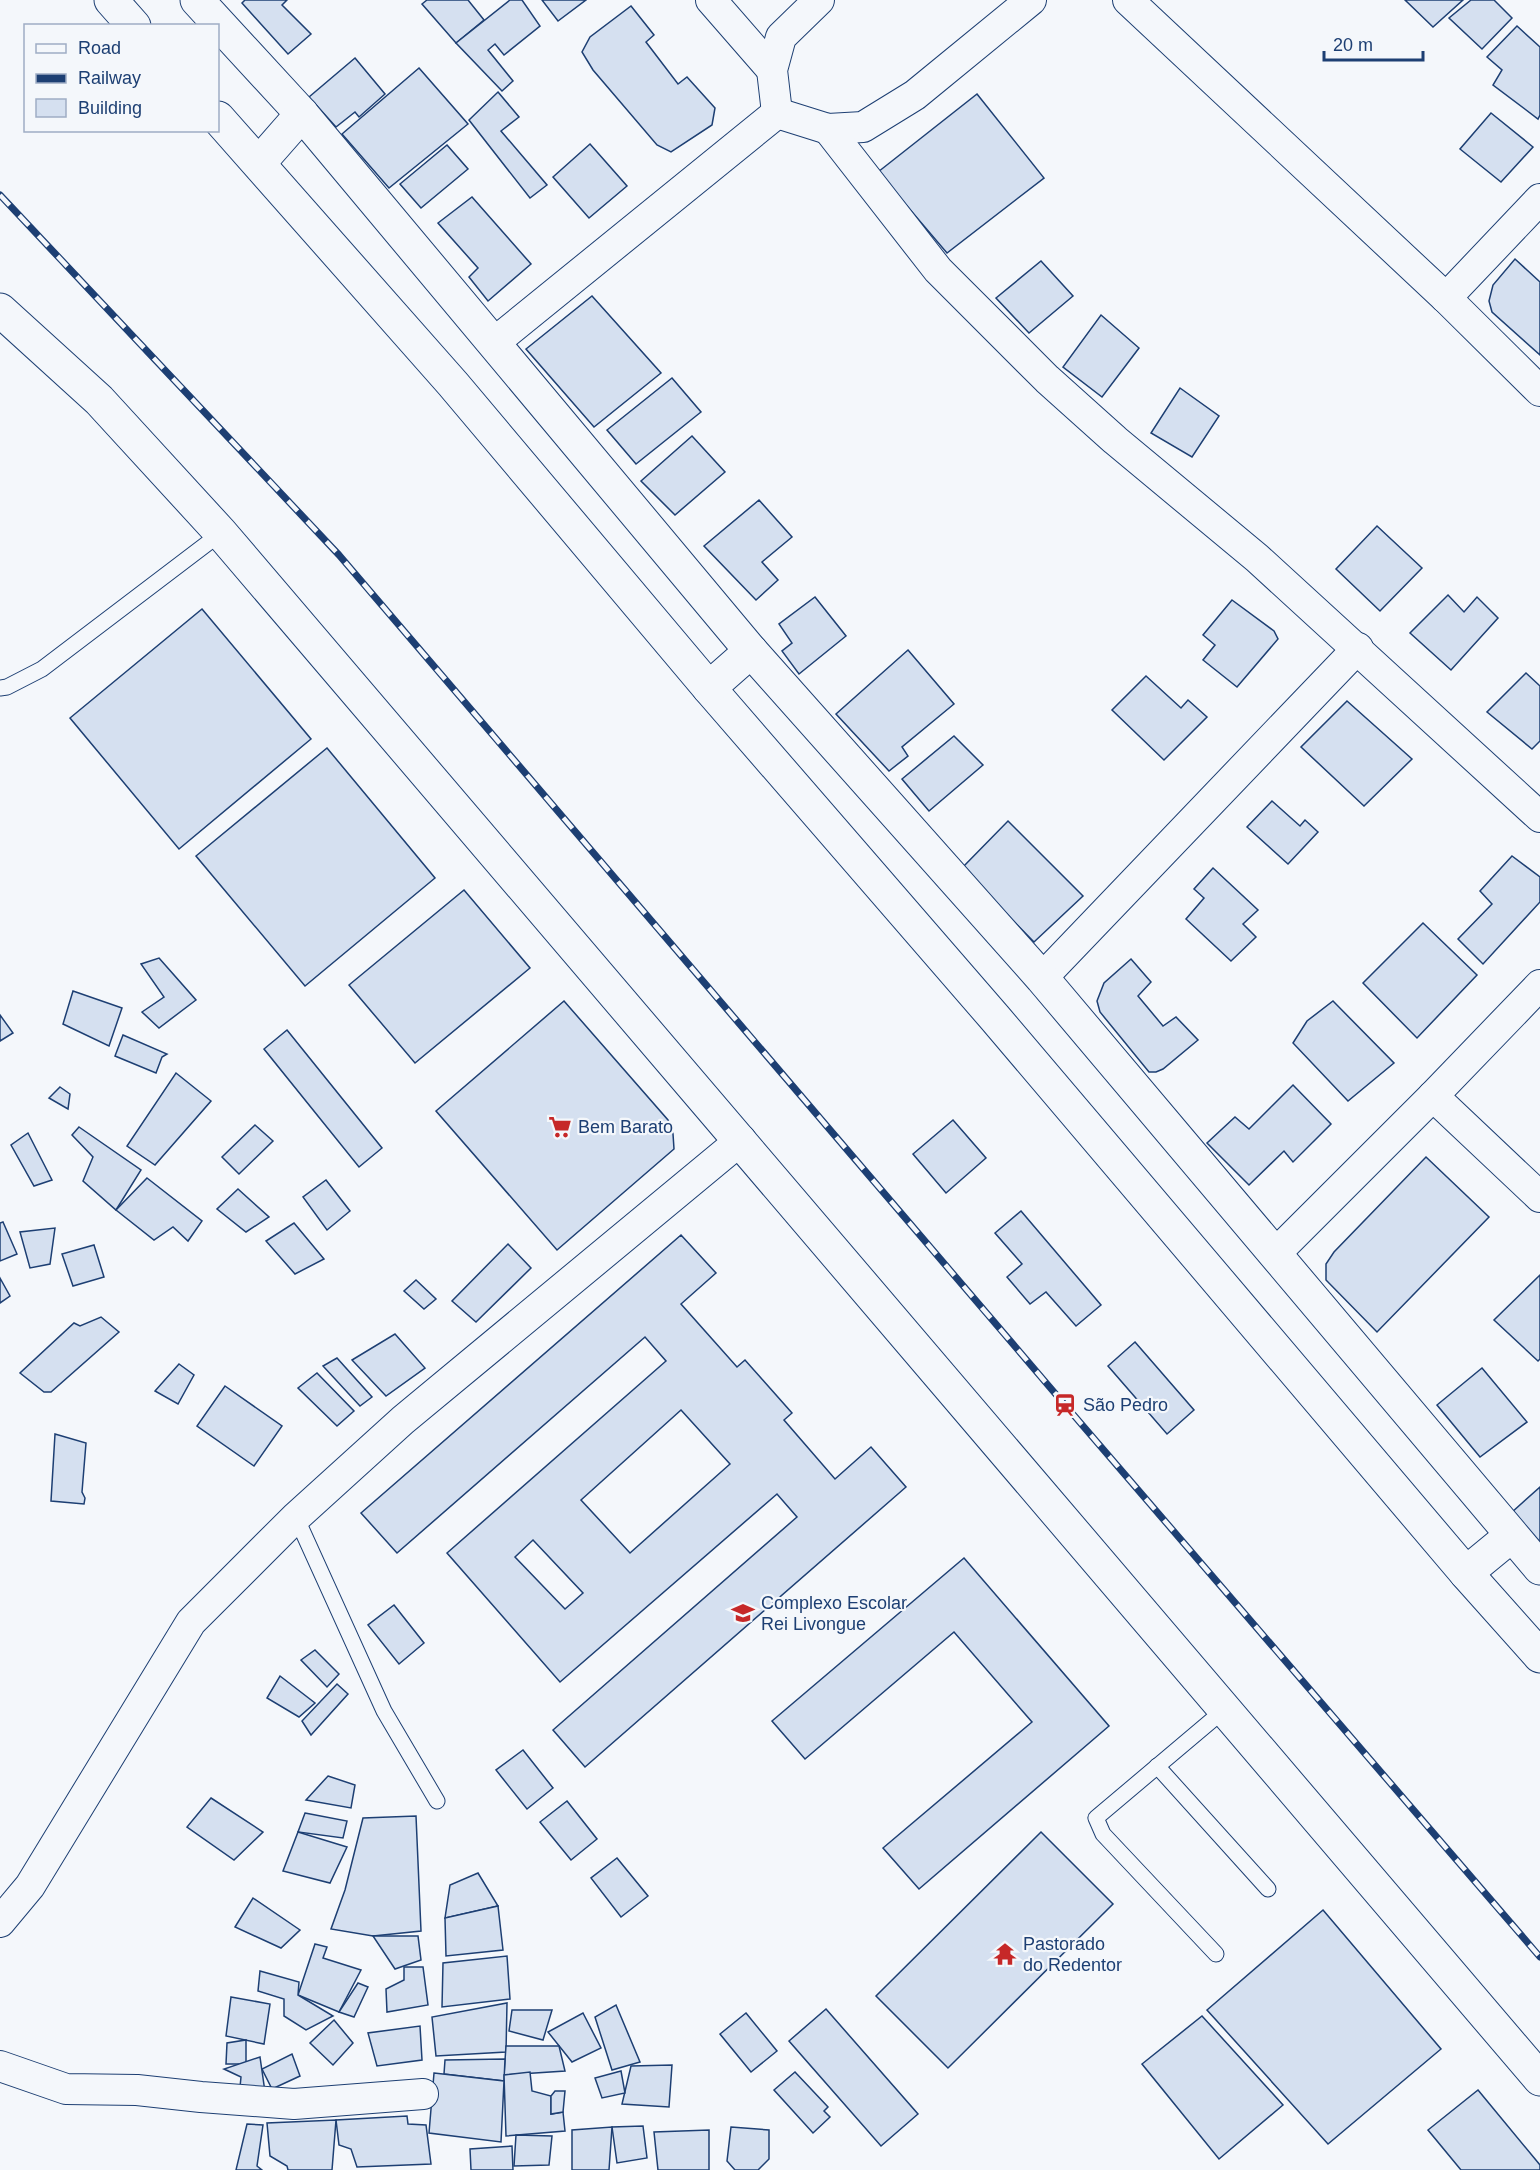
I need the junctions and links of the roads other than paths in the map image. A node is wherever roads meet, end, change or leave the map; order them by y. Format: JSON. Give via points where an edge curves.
{"nodes":[{"id":1,"x":111,"y":0,"type":"edge"},
{"id":2,"x":196,"y":0,"type":"edge"},
{"id":3,"x":711,"y":0,"type":"edge"},
{"id":4,"x":819,"y":0,"type":"edge"},
{"id":5,"x":1031,"y":0,"type":"edge"},
{"id":6,"x":1128,"y":0,"type":"edge"},
{"id":7,"x":132,"y":24,"type":"edge"},
{"id":8,"x":218,"y":24,"type":"edge"},
{"id":9,"x":219,"y":25,"type":"edge"},
{"id":10,"x":772,"y":70,"type":"junction"},
{"id":11,"x":777,"y":113,"type":"junction"},
{"id":12,"x":302,"y":114,"type":"junction"},
{"id":13,"x":219,"y":119,"type":"edge"},
{"id":14,"x":828,"y":129,"type":"junction"},
{"id":15,"x":259,"y":163,"type":"junction"},
{"id":16,"x":1540,"y":199,"type":"edge"},
{"id":17,"x":1446,"y":298,"type":"junction"},
{"id":18,"x":0,"y":310,"type":"edge"},
{"id":19,"x":495,"y":342,"type":"junction"},
{"id":20,"x":1540,"y":391,"type":"edge"},
{"id":21,"x":220,"y":533,"type":"junction"},
{"id":22,"x":1358,"y":648,"type":"junction"},
{"id":23,"x":751,"y":651,"type":"junction"},
{"id":24,"x":0,"y":688,"type":"edge"},
{"id":25,"x":709,"y":688,"type":"junction"},
{"id":26,"x":1540,"y":817,"type":"edge"},
{"id":27,"x":1042,"y":978,"type":"junction"},
{"id":28,"x":1540,"y":985,"type":"edge"},
{"id":29,"x":1433,"y":1096,"type":"junction"},
{"id":30,"x":741,"y":1140,"type":"junction"},
{"id":31,"x":1540,"y":1197,"type":"edge"},
{"id":32,"x":1276,"y":1253,"type":"junction"},
{"id":33,"x":296,"y":1517,"type":"junction"},
{"id":34,"x":1511,"y":1536,"type":"junction"},
{"id":35,"x":1540,"y":1568,"type":"edge"},
{"id":36,"x":1466,"y":1573,"type":"junction"},
{"id":37,"x":1540,"y":1656,"type":"edge"},
{"id":38,"x":1224,"y":1710,"type":"junction"},
{"id":39,"x":1157,"y":1767,"type":"junction"},
{"id":40,"x":437,"y":1802,"type":"dead end"},
{"id":41,"x":1268,"y":1890,"type":"dead end"},
{"id":42,"x":0,"y":1922,"type":"edge"},
{"id":43,"x":1216,"y":1954,"type":"dead end"},
{"id":44,"x":0,"y":2066,"type":"edge"},
{"id":45,"x":1540,"y":2079,"type":"edge"},
{"id":46,"x":423,"y":2094,"type":"dead end"}],
"edges":[{"from":1,"to":7,"type":"main road"},
{"from":2,"to":8,"type":"main road"},
{"from":3,"to":10,"type":"street"},
{"from":4,"to":10,"type":"street","via":[[782,37]]},
{"from":5,"to":14,"type":"street","via":[[915,95],[863,127]]},
{"from":6,"to":17,"type":"street"},
{"from":9,"to":12,"type":"main road"},
{"from":10,"to":11,"type":"street"},
{"from":11,"to":14,"type":"street"},
{"from":11,"to":19,"type":"street"},
{"from":12,"to":15,"type":"main road"},
{"from":12,"to":19,"type":"main road"},
{"from":13,"to":15,"type":"main road"},
{"from":14,"to":22,"type":"street","via":[[938,270],[1047,379]]},
{"from":15,"to":25,"type":"main road","via":[[453,384]]},
{"from":16,"to":17,"type":"street"},
{"from":17,"to":20,"type":"street"},
{"from":18,"to":21,"type":"main road","via":[[99,400]]},
{"from":19,"to":23,"type":"main road"},
{"from":21,"to":24,"type":"lane","via":[[42,669]]},
{"from":21,"to":30,"type":"main road"},
{"from":22,"to":26,"type":"street"},
{"from":22,"to":27,"type":"street"},
{"from":23,"to":25,"type":"main road"},
{"from":23,"to":27,"type":"main road"},
{"from":25,"to":36,"type":"main road"},
{"from":27,"to":32,"type":"main road"},
{"from":28,"to":29,"type":"street"},
{"from":29,"to":31,"type":"street"},
{"from":29,"to":32,"type":"street"},
{"from":30,"to":33,"type":"street","via":[[403,1420]]},
{"from":30,"to":38,"type":"main road"},
{"from":32,"to":34,"type":"main road"},
{"from":33,"to":40,"type":"lane","via":[[384,1711]]},
{"from":33,"to":42,"type":"street","via":[[192,1622],[30,1886]]},
{"from":34,"to":35,"type":"main road"},
{"from":34,"to":36,"type":"main road"},
{"from":36,"to":37,"type":"main road"},
{"from":38,"to":39,"type":"lane"},
{"from":38,"to":45,"type":"main road"},
{"from":39,"to":41,"type":"lane"},
{"from":39,"to":43,"type":"lane","via":[[1096,1818],[1103,1834]]},
{"from":44,"to":46,"type":"street","via":[[66,2090],[137,2090],[294,2104]]}]}
